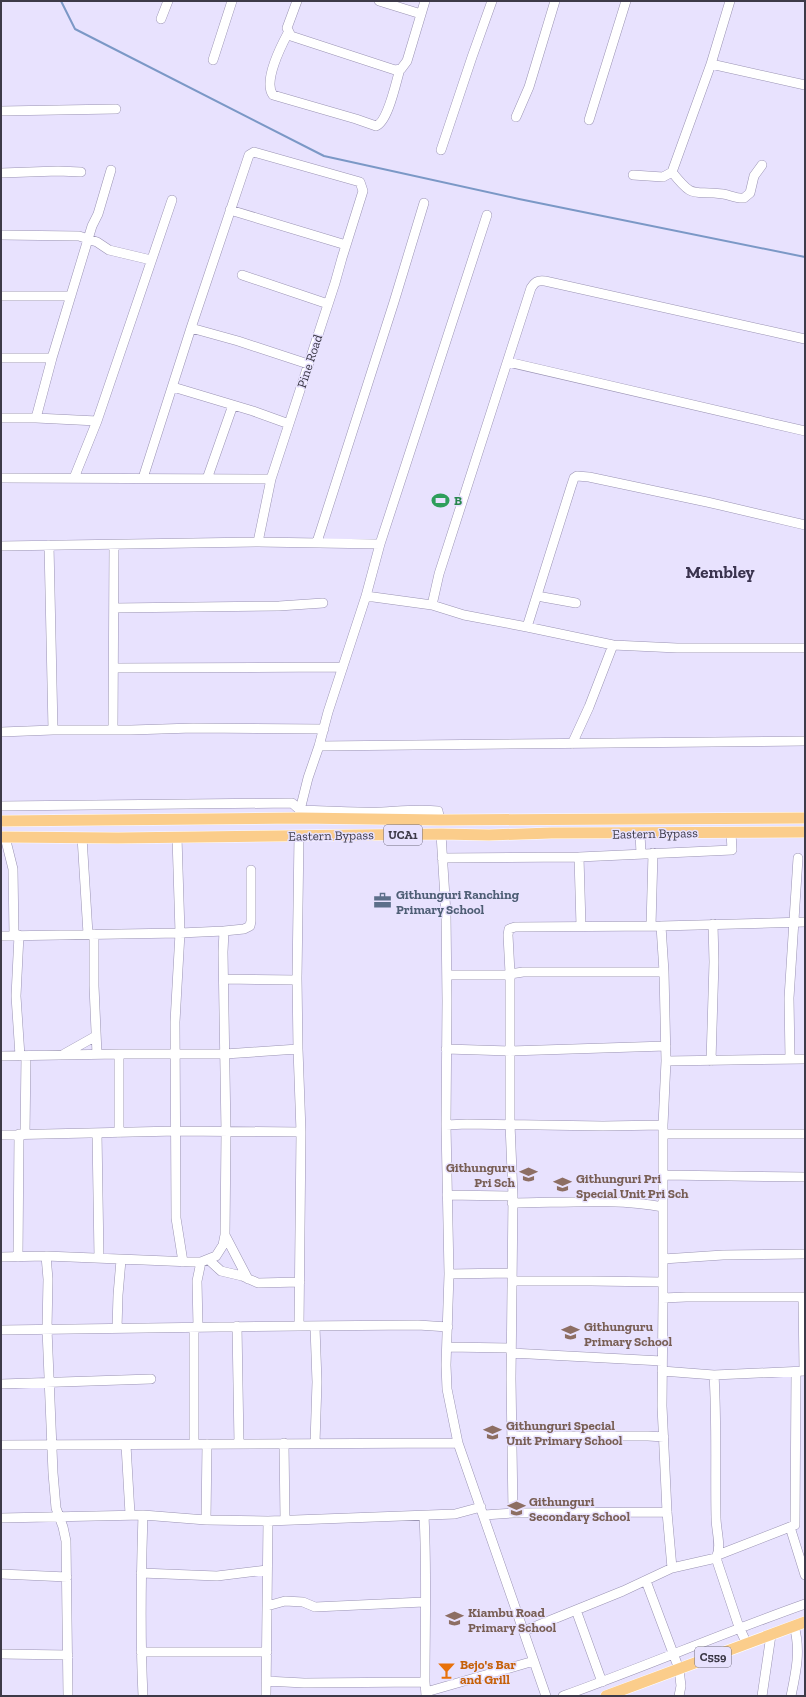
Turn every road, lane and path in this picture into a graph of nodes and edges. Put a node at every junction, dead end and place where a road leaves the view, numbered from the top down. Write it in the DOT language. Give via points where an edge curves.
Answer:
graph roads {
  1 [pos="168,1"];
  2 [pos="232,1"];
  3 [pos="297,1"];
  4 [pos="379,1"];
  5 [pos="425,1"];
  6 [pos="492,1"];
  7 [pos="555,1"];
  8 [pos="626,1"];
  9 [pos="730,1"];
  10 [pos="421,14"];
  11 [pos="162,19"];
  12 [pos="288,33"];
  13 [pos="213,60"];
  14 [pos="711,64"];
  15 [pos="400,69"];
  16 [pos="805,85"];
  17 [pos="116,109"];
  18 [pos="1,111"];
  19 [pos="516,117"];
  20 [pos="589,120"];
  21 [pos="441,150"];
  22 [pos="762,165"];
  23 [pos="111,170"];
  24 [pos="81,172"];
  25 [pos="672,172"];
  26 [pos="1,173"];
  27 [pos="633,176"];
  28 [pos="172,200"];
  29 [pos="424,203"];
  30 [pos="230,210"];
  31 [pos="487,215"];
  32 [pos="1,235"];
  33 [pos="89,238"];
  34 [pos="346,245"];
  35 [pos="151,260"];
  36 [pos="242,275"];
  37 [pos="1,296"];
  38 [pos="71,296"];
  39 [pos="328,304"];
  40 [pos="191,328"];
  41 [pos="805,339"];
  42 [pos="1,358"];
  43 [pos="52,358"];
  44 [pos="508,362"];
  45 [pos="308,364"];
  46 [pos="173,388"];
  47 [pos="233,405"];
  48 [pos="1,418"];
  49 [pos="36,418"];
  50 [pos="97,421"];
  51 [pos="289,424"];
  52 [pos="805,431"];
  53 [pos="1,478"];
  54 [pos="74,478"];
  55 [pos="143,478"];
  56 [pos="207,479"];
  57 [pos="270,479"];
  58 [pos="805,525"];
  59 [pos="258,542"];
  60 [pos="317,542"];
  61 [pos="380,544"];
  62 [pos="49,545"];
  63 [pos="114,545"];
  64 [pos="1,546"];
  65 [pos="366,596"];
  66 [pos="537,596"];
  67 [pos="323,603"];
  68 [pos="576,603"];
  69 [pos="432,605"];
  70 [pos="114,608"];
  71 [pos="528,627"];
  72 [pos="613,645"];
  73 [pos="805,648"];
  74 [pos="343,667"];
  75 [pos="114,668"];
  76 [pos="324,729"];
  77 [pos="54,730"];
  78 [pos="113,730"];
  79 [pos="1,732"];
  80 [pos="805,741"];
  81 [pos="572,744"];
  82 [pos="319,746"];
  83 [pos="195,804"];
  84 [pos="1,806"];
  85 [pos="300,814"];
  86 [pos="805,818"];
  87 [pos="348,819"];
  88 [pos="194,820"];
  89 [pos="440,820"];
  90 [pos="1,821"];
  91 [pos="731,832"];
  92 [pos="805,832"];
  93 [pos="640,833"];
  94 [pos="441,834"];
  95 [pos="299,835"];
  96 [pos="347,835"];
  97 [pos="3,837"];
  98 [pos="82,837"];
  99 [pos="177,837"];
  100 [pos="653,853"];
  101 [pos="641,854"];
  102 [pos="579,857"];
  103 [pos="442,858"];
  104 [pos="798,858"];
  105 [pos="251,870"];
  106 [pos="795,922"];
  107 [pos="805,922"];
  108 [pos="713,924"];
  109 [pos="581,926"];
  110 [pos="656,926"];
  111 [pos="224,931"];
  112 [pos="180,933"];
  113 [pos="91,934"];
  114 [pos="17,935"];
  115 [pos="1,936"];
  116 [pos="664,972"];
  117 [pos="510,973"];
  118 [pos="447,975"];
  119 [pos="224,980"];
  120 [pos="297,980"];
  121 [pos="96,1036"];
  122 [pos="666,1046"];
  123 [pos="298,1049"];
  124 [pos="446,1049"];
  125 [pos="510,1050"];
  126 [pos="175,1053"];
  127 [pos="97,1054"];
  128 [pos="119,1054"];
  129 [pos="225,1054"];
  130 [pos="62,1055"];
  131 [pos="1,1056"];
  132 [pos="23,1056"];
  133 [pos="790,1059"];
  134 [pos="805,1059"];
  135 [pos="711,1061"];
  136 [pos="666,1062"];
  137 [pos="510,1124"];
  138 [pos="446,1125"];
  139 [pos="663,1129"];
  140 [pos="177,1132"];
  141 [pos="226,1132"];
  142 [pos="301,1132"];
  143 [pos="97,1133"];
  144 [pos="118,1133"];
  145 [pos="22,1134"];
  146 [pos="805,1134"];
  147 [pos="1,1135"];
  148 [pos="664,1175"];
  149 [pos="805,1177"];
  150 [pos="447,1195"];
  151 [pos="513,1200"];
  152 [pos="663,1207"];
  153 [pos="225,1235"];
  154 [pos="805,1254"];
  155 [pos="46,1256"];
  156 [pos="1,1257"];
  157 [pos="18,1257"];
  158 [pos="99,1258"];
  159 [pos="663,1259"];
  160 [pos="121,1260"];
  161 [pos="205,1261"];
  162 [pos="183,1262"];
  163 [pos="449,1274"];
  164 [pos="512,1277"];
  165 [pos="248,1279"];
  166 [pos="300,1282"];
  167 [pos="663,1282"];
  168 [pos="804,1297"];
  169 [pos="663,1298"];
  170 [pos="237,1326"];
  171 [pos="299,1326"];
  172 [pos="196,1327"];
  173 [pos="315,1327"];
  174 [pos="448,1327"];
  175 [pos="117,1328"];
  176 [pos="47,1329"];
  177 [pos="1,1330"];
  178 [pos="447,1347"];
  179 [pos="511,1351"];
  180 [pos="662,1361"];
  181 [pos="662,1370"];
  182 [pos="802,1371"];
  183 [pos="714,1375"];
  184 [pos="151,1379"];
  185 [pos="49,1383"];
  186 [pos="1,1384"];
  187 [pos="512,1436"];
  188 [pos="664,1437"];
  189 [pos="284,1443"];
  190 [pos="315,1443"];
  191 [pos="458,1443"];
  192 [pos="194,1444"];
  193 [pos="207,1444"];
  194 [pos="239,1444"];
  195 [pos="1,1445"];
  196 [pos="52,1445"];
  197 [pos="126,1445"];
  198 [pos="482,1511"];
  199 [pos="667,1512"];
  200 [pos="513,1513"];
  201 [pos="130,1514"];
  202 [pos="144,1515"];
  203 [pos="424,1516"];
  204 [pos="59,1517"];
  205 [pos="1,1518"];
  206 [pos="206,1520"];
  207 [pos="285,1520"];
  208 [pos="268,1521"];
  209 [pos="805,1521"];
  210 [pos="793,1526"];
  211 [pos="717,1556"];
  212 [pos="672,1568"];
  213 [pos="268,1570"];
  214 [pos="141,1572"];
  215 [pos="1,1574"];
  216 [pos="805,1575"];
  217 [pos="66,1577"];
  218 [pos="646,1581"];
  219 [pos="424,1602"];
  220 [pos="805,1604"];
  221 [pos="267,1606"];
  222 [pos="576,1610"];
  223 [pos="805,1622"];
  224 [pos="794,1626"];
  225 [pos="739,1627"];
  226 [pos="524,1632"];
  227 [pos="771,1635"];
  228 [pos="747,1644"];
  229 [pos="141,1652"];
  230 [pos="267,1652"];
  231 [pos="1,1654"];
  232 [pos="673,1654"];
  233 [pos="68,1655"];
  234 [pos="534,1661"];
  235 [pos="679,1669"];
  236 [pos="266,1681"];
  237 [pos="425,1682"];
  238 [pos="602,1682"];
  239 [pos="426,1694"];
  240 [pos="68,1696"];
  241 [pos="143,1696"];
  242 [pos="266,1696"];
  243 [pos="546,1696"];
  244 [pos="563,1696"];
  245 [pos="606,1696"];
  246 [pos="679,1696"];
  247 [pos="762,1696"];
  248 [pos="791,1696"];
  1 -- 11 [label="street"];
  2 -- 13 [label="street"];
  3 -- 12 [label="street" via="288,25"];
  4 -- 10 [label="street"];
  5 -- 10 [label="street"];
  6 -- 21 [label="street"];
  7 -- 19 [label="street" via="529,87"];
  8 -- 20 [label="street"];
  9 -- 14 [label="street"];
  10 -- 15 [label="street" via="407,61"];
  12 -- 15 [label="street" via="293,37 391,69"];
  12 -- 15 [label="street" via="274,66 270,89 273,95 376,126 382,122"];
  14 -- 16 [label="street"];
  14 -- 25 [label="street"];
  17 -- 18 [label="street"];
  22 -- 25 [label="street" via="754,176 750,193 744,198 690,191 680,184"];
  23 -- 33 [label="street"];
  24 -- 26 [label="street"];
  25 -- 27 [label="street" via="663,177"];
  28 -- 35 [label="street"];
  29 -- 60 [label="street"];
  30 -- 34 [label="street"];
  30 -- 34 [label="street, Pine Road" via="249,155 254,152 360,182 363,191"];
  30 -- 40 [label="street"];
  31 -- 61 [label="street"];
  32 -- 33 [label="street" via="58,234"];
  33 -- 35 [label="street" via="109,250"];
  33 -- 38 [label="street"];
  34 -- 39 [label="street, Pine Road"];
  35 -- 50 [label="street"];
  36 -- 39 [label="street"];
  37 -- 38 [label="street"];
  38 -- 43 [label="street"];
  39 -- 45 [label="street, Pine Road"];
  40 -- 45 [label="street"];
  40 -- 46 [label="street"];
  41 -- 44 [label="street" via="538,280 531,288"];
  42 -- 43 [label="street"];
  43 -- 49 [label="street"];
  44 -- 52 [label="street"];
  44 -- 69 [label="street" via="439,574"];
  45 -- 51 [label="street, Pine Road"];
  46 -- 47 [label="street"];
  46 -- 55 [label="street"];
  47 -- 51 [label="street"];
  47 -- 56 [label="street"];
  48 -- 49 [label="street"];
  49 -- 50 [label="street"];
  50 -- 54 [label="street"];
  51 -- 57 [label="street, Pine Road"];
  53 -- 54 [label="street"];
  54 -- 55 [label="street"];
  55 -- 56 [label="street"];
  56 -- 57 [label="street"];
  57 -- 59 [label="street, Pine Road"];
  58 -- 66 [label="street" via="700,500 577,476 574,478"];
  59 -- 60 [label="street"];
  59 -- 63 [label="street"];
  60 -- 61 [label="street"];
  61 -- 65 [label="street"];
  62 -- 63 [label="street"];
  62 -- 64 [label="street"];
  62 -- 77 [label="street"];
  63 -- 70 [label="street"];
  65 -- 69 [label="street"];
  65 -- 74 [label="street"];
  66 -- 68 [label="street"];
  66 -- 71 [label="street"];
  67 -- 70 [label="street" via="284,606"];
  69 -- 71 [label="street" via="464,615"];
  70 -- 75 [label="street"];
  71 -- 72 [label="street"];
  72 -- 73 [label="street"];
  72 -- 81 [label="street"];
  74 -- 75 [label="street"];
  74 -- 76 [label="street"];
  75 -- 78 [label="street"];
  76 -- 78 [label="street"];
  76 -- 82 [label="street"];
  77 -- 78 [label="street"];
  77 -- 79 [label="street"];
  80 -- 81 [label="street"];
  81 -- 82 [label="street"];
  82 -- 85 [label="street"];
  83 -- 84 [label="street"];
  83 -- 85 [label="street" via="292,803"];
  83 -- 88 [label="street"];
  85 -- 87 [label="main road, Eastern Bypass"];
  85 -- 88 [label="main road, Eastern Bypass"];
  85 -- 89 [label="street" via="410,809 438,811"];
  86 -- 89 [label="main road, Eastern Bypass"];
  87 -- 89 [label="main road, Eastern Bypass"];
  87 -- 96 [label="main road"];
  88 -- 90 [label="main road, Eastern Bypass"];
  91 -- 92 [label="main road, Eastern Bypass / UCA1"];
  91 -- 93 [label="main road, Eastern Bypass / UCA1"];
  91 -- 100 [label="street" via="732,850"];
  93 -- 94 [label="main road, Eastern Bypass / UCA1"];
  93 -- 101 [label="street"];
  94 -- 96 [label="main road, Eastern Bypass / UCA1"];
  94 -- 103 [label="street"];
  95 -- 96 [label="main road, Eastern Bypass / UCA1"];
  95 -- 99 [label="main road, Eastern Bypass / UCA1"];
  95 -- 120 [label="street"];
  97 -- 98 [label="main road, Eastern Bypass / UCA1"];
  97 -- 114 [label="street" via="13,870"];
  98 -- 99 [label="main road, Eastern Bypass / UCA1"];
  98 -- 113 [label="street"];
  99 -- 112 [label="street"];
  100 -- 101 [label="street"];
  100 -- 110 [label="street"];
  101 -- 102 [label="street"];
  102 -- 103 [label="street"];
  102 -- 109 [label="street"];
  103 -- 118 [label="street"];
  104 -- 106 [label="street"];
  105 -- 111 [label="street" via="250,926"];
  106 -- 107 [label="street"];
  106 -- 108 [label="street"];
  106 -- 133 [label="street" via="789,998"];
  108 -- 110 [label="street"];
  108 -- 135 [label="street"];
  109 -- 110 [label="street"];
  109 -- 117 [label="street" via="509,929"];
  110 -- 116 [label="street"];
  111 -- 112 [label="street"];
  111 -- 119 [label="street"];
  112 -- 113 [label="street"];
  112 -- 126 [label="street"];
  113 -- 114 [label="street"];
  113 -- 121 [label="street"];
  114 -- 115 [label="street"];
  114 -- 132 [label="street" via="16,996"];
  116 -- 117 [label="street"];
  116 -- 122 [label="street"];
  117 -- 118 [label="street"];
  117 -- 125 [label="street"];
  118 -- 124 [label="street"];
  119 -- 120 [label="street"];
  119 -- 129 [label="street"];
  120 -- 123 [label="street"];
  121 -- 127 [label="street"];
  121 -- 130 [label="street"];
  122 -- 125 [label="street"];
  122 -- 136 [label="street"];
  123 -- 129 [label="street"];
  123 -- 142 [label="street"];
  124 -- 125 [label="street"];
  124 -- 138 [label="street"];
  125 -- 137 [label="street"];
  126 -- 128 [label="street"];
  126 -- 129 [label="street"];
  126 -- 140 [label="street"];
  127 -- 128 [label="street"];
  127 -- 130 [label="street"];
  128 -- 144 [label="street"];
  129 -- 141 [label="street"];
  130 -- 132 [label="street"];
  131 -- 132 [label="street"];
  132 -- 145 [label="street"];
  133 -- 134 [label="street"];
  133 -- 135 [label="street"];
  135 -- 136 [label="street"];
  136 -- 139 [label="street"];
  137 -- 138 [label="street"];
  137 -- 139 [label="street"];
  137 -- 151 [label="street"];
  138 -- 150 [label="street"];
  139 -- 146 [label="street"];
  139 -- 148 [label="street"];
  140 -- 141 [label="street"];
  140 -- 144 [label="street"];
  140 -- 162 [label="street" via="176,1218"];
  141 -- 142 [label="street"];
  141 -- 153 [label="street"];
  142 -- 166 [label="street"];
  143 -- 144 [label="street"];
  143 -- 145 [label="street"];
  143 -- 158 [label="street"];
  145 -- 147 [label="street"];
  145 -- 157 [label="street"];
  148 -- 149 [label="street"];
  148 -- 152 [label="street"];
  150 -- 151 [label="street"];
  150 -- 163 [label="street"];
  151 -- 152 [label="street" via="648,1204"];
  151 -- 164 [label="street"];
  152 -- 159 [label="street"];
  153 -- 161 [label="street" via="223,1245 216,1256"];
  153 -- 165 [label="street"];
  154 -- 159 [label="street"];
  155 -- 157 [label="street"];
  155 -- 158 [label="street"];
  155 -- 176 [label="street"];
  156 -- 157 [label="street"];
  158 -- 160 [label="street"];
  159 -- 167 [label="street"];
  160 -- 162 [label="street"];
  160 -- 175 [label="street"];
  161 -- 162 [label="street"];
  161 -- 165 [label="street" via="221,1271"];
  161 -- 172 [label="street" via="197,1281"];
  163 -- 164 [label="street"];
  163 -- 174 [label="street"];
  164 -- 167 [label="street"];
  164 -- 179 [label="street"];
  165 -- 166 [label="street" via="267,1284"];
  166 -- 171 [label="street"];
  167 -- 169 [label="street"];
  168 -- 169 [label="street"];
  168 -- 182 [label="street"];
  169 -- 180 [label="street"];
  170 -- 171 [label="street"];
  170 -- 172 [label="street"];
  170 -- 194 [label="street"];
  171 -- 173 [label="street"];
  172 -- 175 [label="street"];
  172 -- 192 [label="street"];
  173 -- 174 [label="street"];
  173 -- 190 [label="street"];
  174 -- 178 [label="street"];
  175 -- 176 [label="street"];
  176 -- 177 [label="street"];
  176 -- 185 [label="street"];
  178 -- 179 [label="street"];
  178 -- 191 [label="street" via="447,1389"];
  179 -- 180 [label="street"];
  179 -- 187 [label="street"];
  180 -- 181 [label="street"];
  181 -- 183 [label="street"];
  181 -- 188 [label="street"];
  182 -- 183 [label="street"];
  182 -- 210 [label="street"];
  183 -- 211 [label="street"];
  184 -- 185 [label="street"];
  185 -- 186 [label="street"];
  185 -- 196 [label="street"];
  187 -- 188 [label="street"];
  187 -- 200 [label="street"];
  188 -- 199 [label="street"];
  189 -- 190 [label="street"];
  189 -- 194 [label="street"];
  189 -- 207 [label="street"];
  190 -- 191 [label="street"];
  191 -- 198 [label="street"];
  192 -- 193 [label="street"];
  192 -- 197 [label="street"];
  193 -- 194 [label="street"];
  193 -- 206 [label="street"];
  195 -- 196 [label="street"];
  196 -- 197 [label="street"];
  196 -- 204 [label="street" via="56,1508"];
  197 -- 201 [label="street"];
  198 -- 200 [label="street"];
  198 -- 203 [label="street"];
  198 -- 226 [label="street"];
  199 -- 200 [label="street"];
  199 -- 212 [label="street"];
  201 -- 202 [label="street"];
  201 -- 204 [label="street"];
  202 -- 206 [label="street"];
  202 -- 214 [label="street"];
  203 -- 207 [label="street"];
  203 -- 219 [label="street"];
  204 -- 205 [label="street"];
  204 -- 217 [label="street" via="66,1537"];
  206 -- 208 [label="street"];
  207 -- 208 [label="street"];
  208 -- 213 [label="street"];
  209 -- 210 [label="street"];
  210 -- 211 [label="street"];
  210 -- 216 [label="street"];
  211 -- 212 [label="street"];
  211 -- 225 [label="street"];
  212 -- 218 [label="street"];
  213 -- 214 [label="street" via="217,1576"];
  213 -- 221 [label="street"];
  214 -- 229 [label="street"];
  215 -- 217 [label="street"];
  217 -- 233 [label="street"];
  218 -- 222 [label="street"];
  218 -- 232 [label="street"];
  219 -- 221 [label="street" via="316,1607 303,1602 285,1601"];
  219 -- 237 [label="street"];
  220 -- 225 [label="street"];
  221 -- 230 [label="street"];
  222 -- 226 [label="street"];
  222 -- 238 [label="street"];
  223 -- 224 [label="main road, C559"];
  224 -- 227 [label="main road, C559"];
  224 -- 248 [label="street" via="798,1656"];
  225 -- 228 [label="street"];
  225 -- 232 [label="street"];
  226 -- 234 [label="street"];
  227 -- 228 [label="main road, C559"];
  227 -- 247 [label="street"];
  228 -- 235 [label="main road, C559"];
  229 -- 230 [label="street"];
  229 -- 241 [label="street"];
  230 -- 236 [label="street"];
  231 -- 233 [label="street"];
  232 -- 235 [label="street"];
  232 -- 238 [label="street"];
  233 -- 240 [label="street"];
  234 -- 239 [label="street"];
  234 -- 243 [label="street"];
  235 -- 245 [label="main road, C559"];
  235 -- 246 [label="street"];
  236 -- 237 [label="street"];
  236 -- 242 [label="street"];
  237 -- 239 [label="street"];
  238 -- 244 [label="street"];
}
